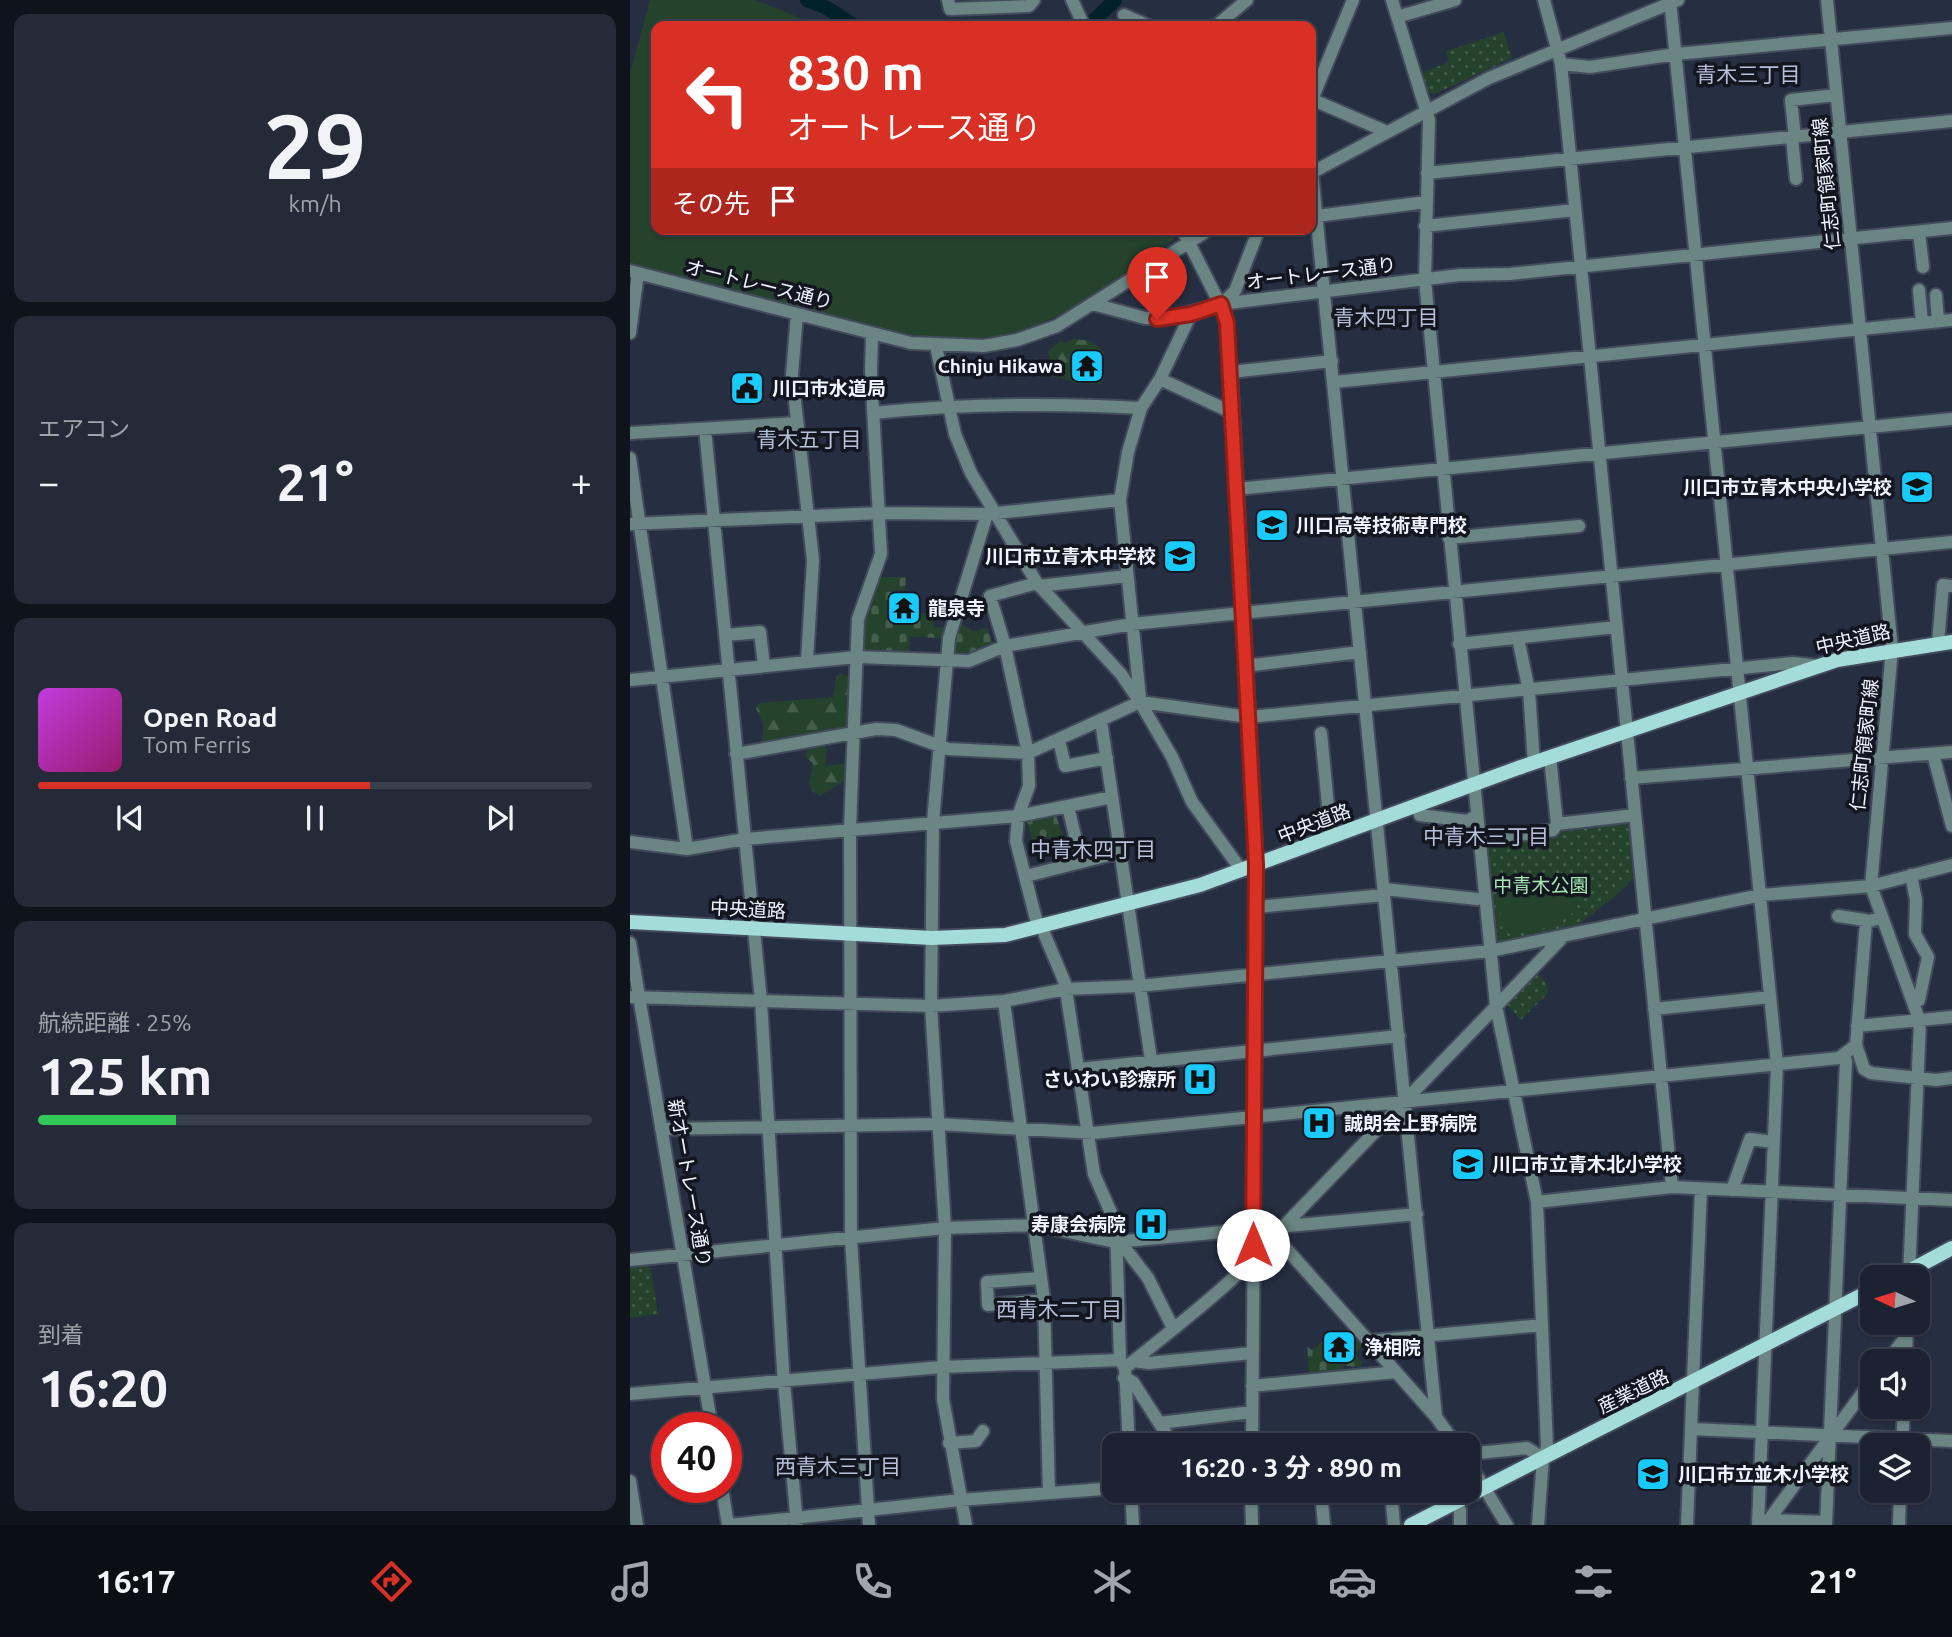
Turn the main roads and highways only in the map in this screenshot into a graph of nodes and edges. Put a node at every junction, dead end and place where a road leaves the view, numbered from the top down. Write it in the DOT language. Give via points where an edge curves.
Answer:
graph roads {
  1 [pos="1945,642"];
  2 [pos="630,922"];
  3 [pos="1952,1248"];
  4 [pos="1922,1265"];
  5 [pos="1860,1296"];
  6 [pos="1411,1525"];
  1 -- 2 [label="main road, 中央道路" via="1819,666 1534,762 1241,871 1040,927 986,937 932,938"];
  3 -- 4 [label="main road"];
  5 -- 6 [label="main road, 産業道路"];
}
